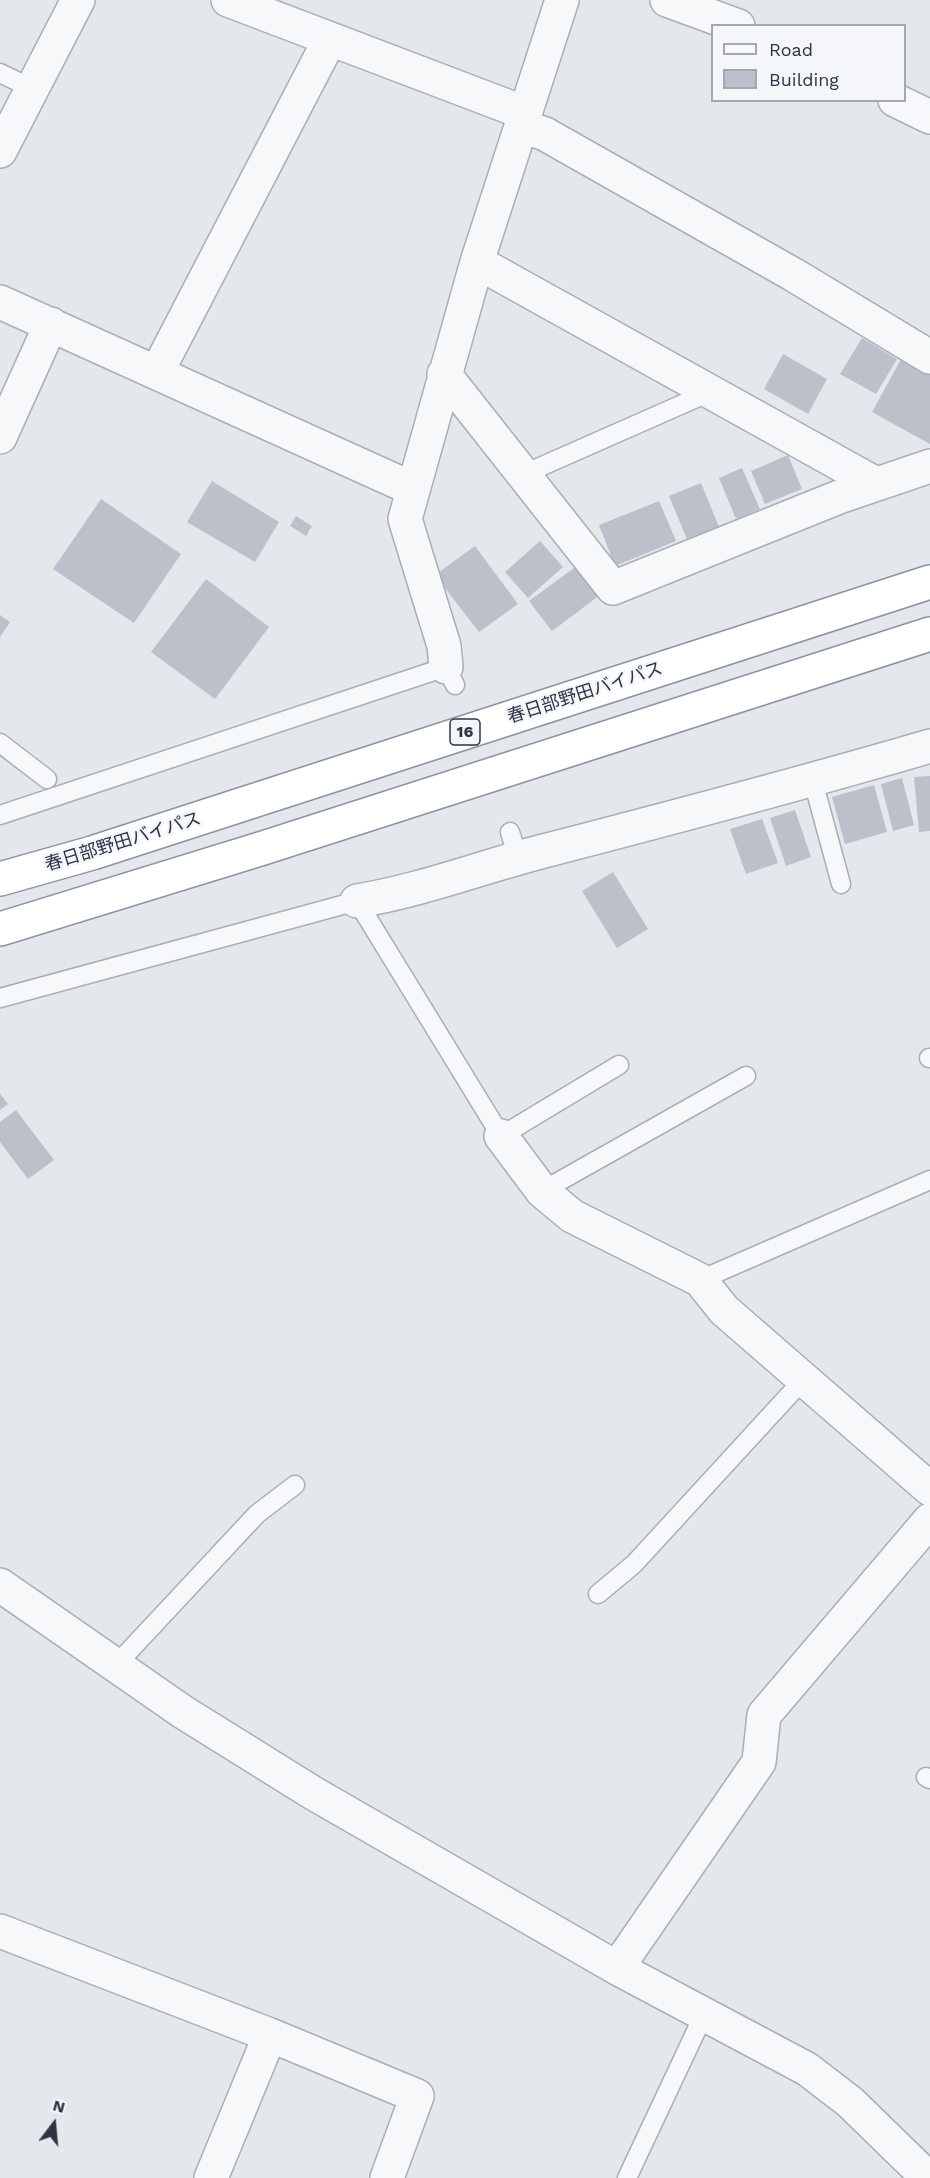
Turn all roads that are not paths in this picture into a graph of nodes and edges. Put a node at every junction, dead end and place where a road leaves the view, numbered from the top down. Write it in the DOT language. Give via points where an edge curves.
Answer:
graph roads {
  1 [pos="78,0"];
  2 [pos="562,0"];
  3 [pos="667,0"];
  4 [pos="231,1"];
  5 [pos="733,24"];
  6 [pos="330,39"];
  7 [pos="0,73"];
  8 [pos="31,88"];
  9 [pos="899,102"];
  10 [pos="930,117"];
  11 [pos="523,120"];
  12 [pos="0,151"];
  13 [pos="477,262"];
  14 [pos="0,302"];
  15 [pos="51,324"];
  16 [pos="930,357"];
  17 [pos="157,372"];
  18 [pos="444,374"];
  19 [pos="710,392"];
  20 [pos="0,436"];
  21 [pos="930,466"];
  22 [pos="524,474"];
  23 [pos="876,484"];
  24 [pos="413,489"];
  25 [pos="930,582"];
  26 [pos="930,634"];
  27 [pos="451,676"];
  28 [pos="0,743"];
  29 [pos="930,746"];
  30 [pos="47,779"];
  31 [pos="813,781"];
  32 [pos="0,815"];
  33 [pos="0,879"];
  34 [pos="841,884"];
  35 [pos="357,901"];
  36 [pos="0,929"];
  37 [pos="0,998"];
  38 [pos="619,1065"];
  39 [pos="746,1076"];
  40 [pos="501,1136"];
  41 [pos="930,1180"];
  42 [pos="543,1191"];
  43 [pos="700,1280"];
  44 [pos="802,1380"];
  45 [pos="295,1485"];
  46 [pos="930,1489"];
  47 [pos="930,1520"];
  48 [pos="0,1585"];
  49 [pos="598,1594"];
  50 [pos="116,1665"];
  51 [pos="0,1931"];
  52 [pos="617,1968"];
  53 [pos="705,2012"];
  54 [pos="270,2035"];
  55 [pos="211,2178"];
  56 [pos="387,2178"];
  57 [pos="627,2178"];
  58 [pos="928,2178"];
  1 -- 8 [label="street"];
  2 -- 11 [label="street"];
  3 -- 5 [label="street"];
  4 -- 6 [label="street"];
  6 -- 11 [label="street"];
  6 -- 17 [label="street"];
  7 -- 8 [label="lane"];
  8 -- 12 [label="street"];
  9 -- 10 [label="street"];
  11 -- 13 [label="street"];
  11 -- 16 [label="street"];
  13 -- 18 [label="street"];
  13 -- 19 [label="street"];
  14 -- 15 [label="street"];
  15 -- 17 [label="street"];
  15 -- 20 [label="street"];
  17 -- 24 [label="street"];
  18 -- 22 [label="street"];
  18 -- 24 [label="street"];
  19 -- 22 [label="lane"];
  19 -- 23 [label="street"];
  21 -- 23 [label="street"];
  22 -- 23 [label="street" via="613,588"];
  24 -- 27 [label="street" via="405,519"];
  25 -- 33 [label="highway, 春日部野田バイパス / 16"];
  26 -- 36 [label="highway"];
  27 -- 32 [label="lane"];
  28 -- 30 [label="lane"];
  29 -- 31 [label="street"];
  31 -- 34 [label="lane"];
  31 -- 35 [label="street" via="514,845 391,896"];
  35 -- 37 [label="lane"];
  35 -- 40 [label="lane"];
  38 -- 40 [label="lane"];
  39 -- 42 [label="lane"];
  40 -- 42 [label="street"];
  41 -- 43 [label="lane"];
  42 -- 43 [label="street" via="572,1216"];
  43 -- 44 [label="street" via="724,1310"];
  44 -- 46 [label="street"];
  44 -- 49 [label="lane" via="634,1564"];
  45 -- 50 [label="lane" via="257,1514"];
  47 -- 52 [label="street" via="764,1715 759,1762"];
  48 -- 50 [label="street"];
  50 -- 52 [label="street" via="183,1712 322,1798"];
  51 -- 54 [label="street"];
  52 -- 53 [label="street"];
  53 -- 57 [label="lane"];
  53 -- 58 [label="street" via="807,2069 850,2102"];
  54 -- 55 [label="street"];
  54 -- 56 [label="street" via="417,2096"];
}
